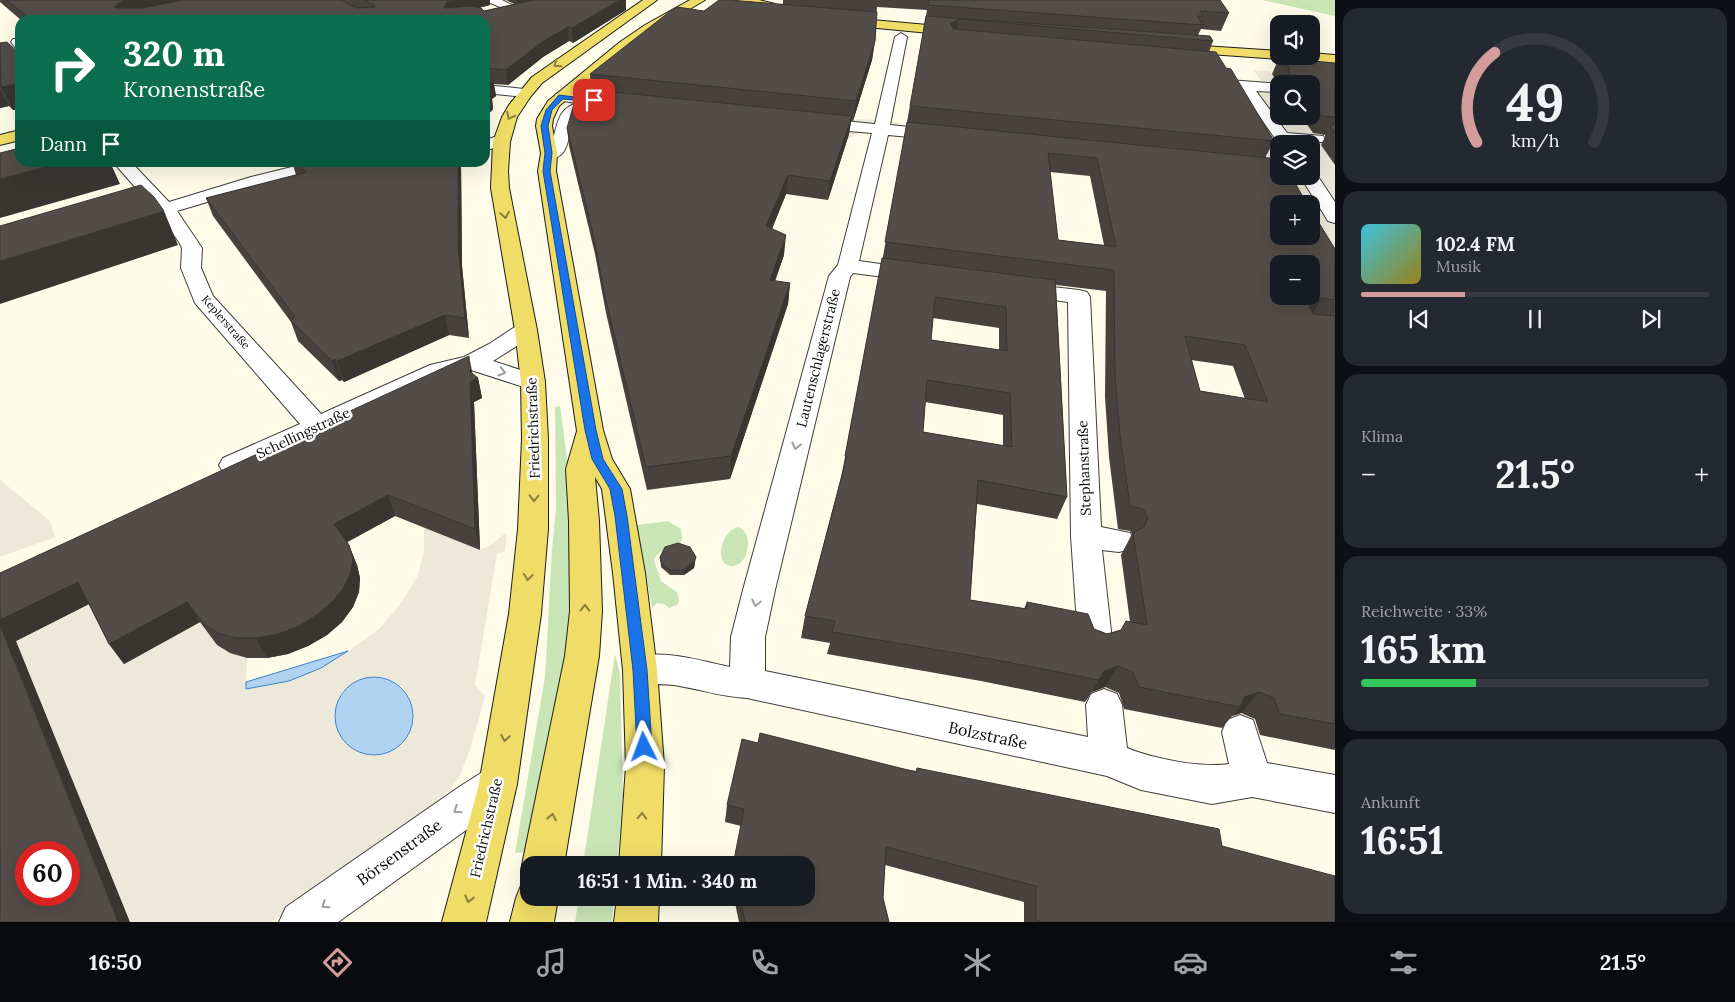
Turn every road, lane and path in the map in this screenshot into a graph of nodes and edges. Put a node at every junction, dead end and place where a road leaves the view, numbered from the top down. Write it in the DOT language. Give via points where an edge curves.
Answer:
graph roads {
  1 [pos="624,2"];
  2 [pos="737,2"];
  3 [pos="681,4"];
  4 [pos="517,7"];
  5 [pos="786,7"];
  6 [pos="495,9"];
  7 [pos="666,18"];
  8 [pos="866,24"];
  9 [pos="932,29"];
  10 [pos="901,37"];
  11 [pos="1270,48"];
  12 [pos="1320,49"];
  13 [pos="1335,50"];
  14 [pos="1270,54"];
  15 [pos="1320,58"];
  16 [pos="1335,59"];
  17 [pos="1207,65"];
  18 [pos="537,80"];
  19 [pos="1260,84"];
  20 [pos="490,90"];
  21 [pos="524,93"];
  22 [pos="561,97"];
  23 [pos="607,102"];
  24 [pos="628,104"];
  25 [pos="1270,106"];
  26 [pos="796,121"];
  27 [pos="15,125"];
  28 [pos="0,128"];
  29 [pos="881,129"];
  30 [pos="15,136"];
  31 [pos="962,138"];
  32 [pos="0,140"];
  33 [pos="493,143"];
  34 [pos="536,144"];
  35 [pos="492,163"];
  36 [pos="125,167"];
  37 [pos="319,167"];
  38 [pos="1315,185"];
  39 [pos="165,209"];
  40 [pos="1335,217"];
  41 [pos="848,266"];
  42 [pos="934,277"];
  43 [pos="1002,286"];
  44 [pos="526,330"];
  45 [pos="472,362"];
  46 [pos="533,382"];
  47 [pos="317,426"];
  48 [pos="590,430"];
  49 [pos="207,478"];
  50 [pos="1086,536"];
  51 [pos="1119,541"];
  52 [pos="1095,640"];
  53 [pos="640,670"];
  54 [pos="747,683"];
  55 [pos="1104,705"];
  56 [pos="1240,732"];
  57 [pos="1109,759"];
  58 [pos="1252,779"];
  59 [pos="498,784"];
  60 [pos="1335,794"];
  61 [pos="545,856"];
  62 [pos="640,856"];
  63 [pos="535,906"];
  64 [pos="637,906"];
  65 [pos="301,922"];
  66 [pos="464,922"];
  67 [pos="532,922"];
  68 [pos="636,922"];
  1 -- 3 [label="main road"];
  2 -- 5 [label="main road" via="761,11"];
  3 -- 7 [label="main road"];
  3 -- 7 [label="main road"];
  3 -- 18 [label="main road, Friedrichstraße, one-way"];
  4 -- 6 [label="main road"];
  7 -- 22 [label="main road" via="625,45"];
  8 -- 9 [label="main road"];
  8 -- 9 [label="main road" via="830,16 976,30"];
  8 -- 10 [label="street"];
  9 -- 10 [label="street"];
  10 -- 29 [label="street, Lautenschlagerstraße"];
  11 -- 14 [label="main road" via="1160,44"];
  12 -- 13 [label="main road"];
  15 -- 16 [label="main road"];
  17 -- 19 [label="street" via="1224,84"];
  18 -- 21 [label="main road, Friedrichstraße"];
  18 -- 22 [label="main road"];
  19 -- 25 [label="street"];
  20 -- 21 [label="street"];
  21 -- 33 [label="main road, Friedrichstraße, one-way"];
  22 -- 23 [label="street"];
  22 -- 34 [label="main road" via="545,118"];
  23 -- 24 [label="street"];
  23 -- 34 [label="street" via="571,110 559,146"];
  26 -- 29 [label="street"];
  27 -- 28 [label="main road"];
  29 -- 31 [label="street"];
  29 -- 41 [label="street, Lautenschlagerstraße"];
  30 -- 32 [label="main road"];
  33 -- 34 [label="main road"];
  33 -- 35 [label="main road, Friedrichstraße"];
  34 -- 48 [label="main road" via="547,171"];
  35 -- 44 [label="main road, Friedrichstraße, one-way" via="500,188"];
  36 -- 39 [label="street, Keplerstraße"];
  37 -- 39 [label="street"];
  38 -- 40 [label="street"];
  39 -- 47 [label="street, Keplerstraße" via="192,248 191,268 203,298"];
  41 -- 42 [label="street"];
  41 -- 54 [label="street, Lautenschlagerstraße, one-way" via="840,276 759,590 748,637"];
  43 -- 50 [label="street, Stephanstraße" via="1079,297"];
  44 -- 45 [label="street, Schellingstraße"];
  44 -- 46 [label="main road, Friedrichstraße"];
  45 -- 46 [label="street, one-way"];
  45 -- 47 [label="street, Schellingstraße" via="439,370"];
  46 -- 59 [label="main road, Friedrichstraße, one-way" via="533,529 525,614"];
  47 -- 49 [label="street, Schellingstraße"];
  48 -- 53 [label="main road" via="598,459 616,489"];
  61 -- 48 [label="main road, one-way" via="582,656 586,611 580,469"];
  50 -- 51 [label="street"];
  50 -- 52 [label="street, Stephanstraße"];
  53 -- 54 [label="street, Bolzstraße" via="672,670"];
  62 -- 53 [label="main road, one-way" via="645,766"];
  54 -- 57 [label="street, Bolzstraße"];
  55 -- 57 [label="street"];
  56 -- 58 [label="street"];
  57 -- 58 [label="street, Bolzstraße" via="1141,772 1212,786"];
  58 -- 60 [label="street, Bolzstraße"];
  59 -- 65 [label="street, Börsenstraße, one-way"];
  59 -- 66 [label="main road, Friedrichstraße, one-way"];
  63 -- 67 [label="main road"];
  64 -- 68 [label="main road"];
}
